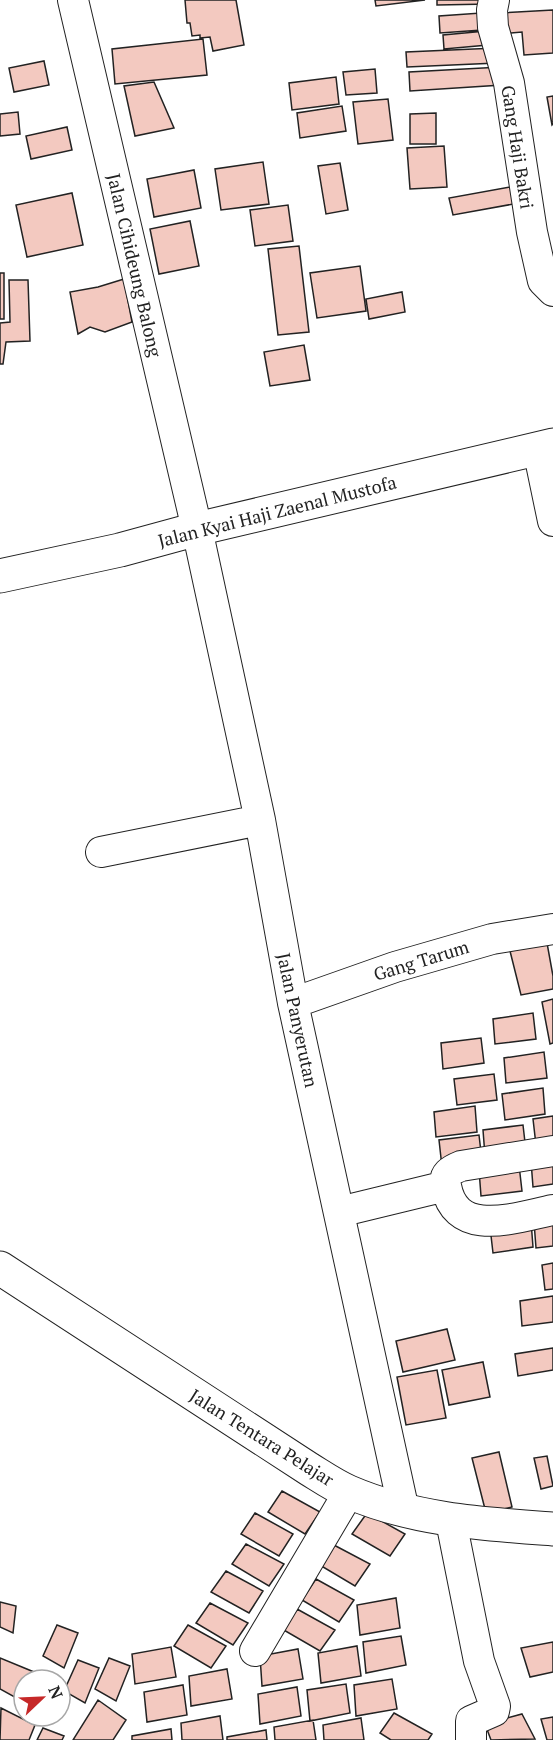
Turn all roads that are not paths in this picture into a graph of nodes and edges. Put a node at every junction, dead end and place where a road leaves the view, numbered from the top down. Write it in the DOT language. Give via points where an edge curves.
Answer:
graph roads {
  1 [pos="73,0"];
  2 [pos="494,0"];
  3 [pos="553,291"];
  4 [pos="545,447"];
  5 [pos="553,521"];
  6 [pos="197,529"];
  7 [pos="0,576"];
  8 [pos="260,820"];
  9 [pos="101,852"];
  10 [pos="553,929"];
  11 [pos="293,1003"];
  12 [pos="553,1151"];
  13 [pos="446,1186"];
  14 [pos="553,1210"];
  15 [pos="339,1212"];
  16 [pos="0,1268"];
  17 [pos="349,1492"];
  18 [pos="404,1511"];
  19 [pos="451,1521"];
  20 [pos="553,1529"];
  21 [pos="255,1651"];
  22 [pos="471,1740"];
  1 -- 6 [label="street, Jalan Cihideung Balong"];
  2 -- 3 [label="street, Gang Haji Bakri" via="493,27 509,83 532,232 543,280"];
  4 -- 5 [label="street"];
  4 -- 6 [label="main road, Jalan Kyai Haji Zaenal Mustofa"];
  6 -- 7 [label="main road, Jalan Kyai Haji Zaenal Mustofa"];
  6 -- 8 [label="street, Jalan Panyerutan"];
  8 -- 9 [label="street"];
  8 -- 11 [label="street, Jalan Panyerutan"];
  10 -- 11 [label="street, Gang Tarum" via="492,939"];
  11 -- 15 [label="street, Jalan Panyerutan"];
  12 -- 13 [label="street" via="461,1166 447,1174"];
  13 -- 14 [label="street" via="454,1205 474,1220 494,1221"];
  13 -- 15 [label="street"];
  15 -- 18 [label="street, Jalan Panyerutan"];
  16 -- 17 [label="main road, Jalan Tentara Pelajar"];
  17 -- 18 [label="main road, Jalan Tentara Pelajar"];
  17 -- 21 [label="street"];
  18 -- 19 [label="main road, Jalan Tentara Pelajar"];
  19 -- 20 [label="main road, Jalan Tentara Pelajar"];
  19 -- 22 [label="street" via="479,1661 495,1707 471,1721"];
}
